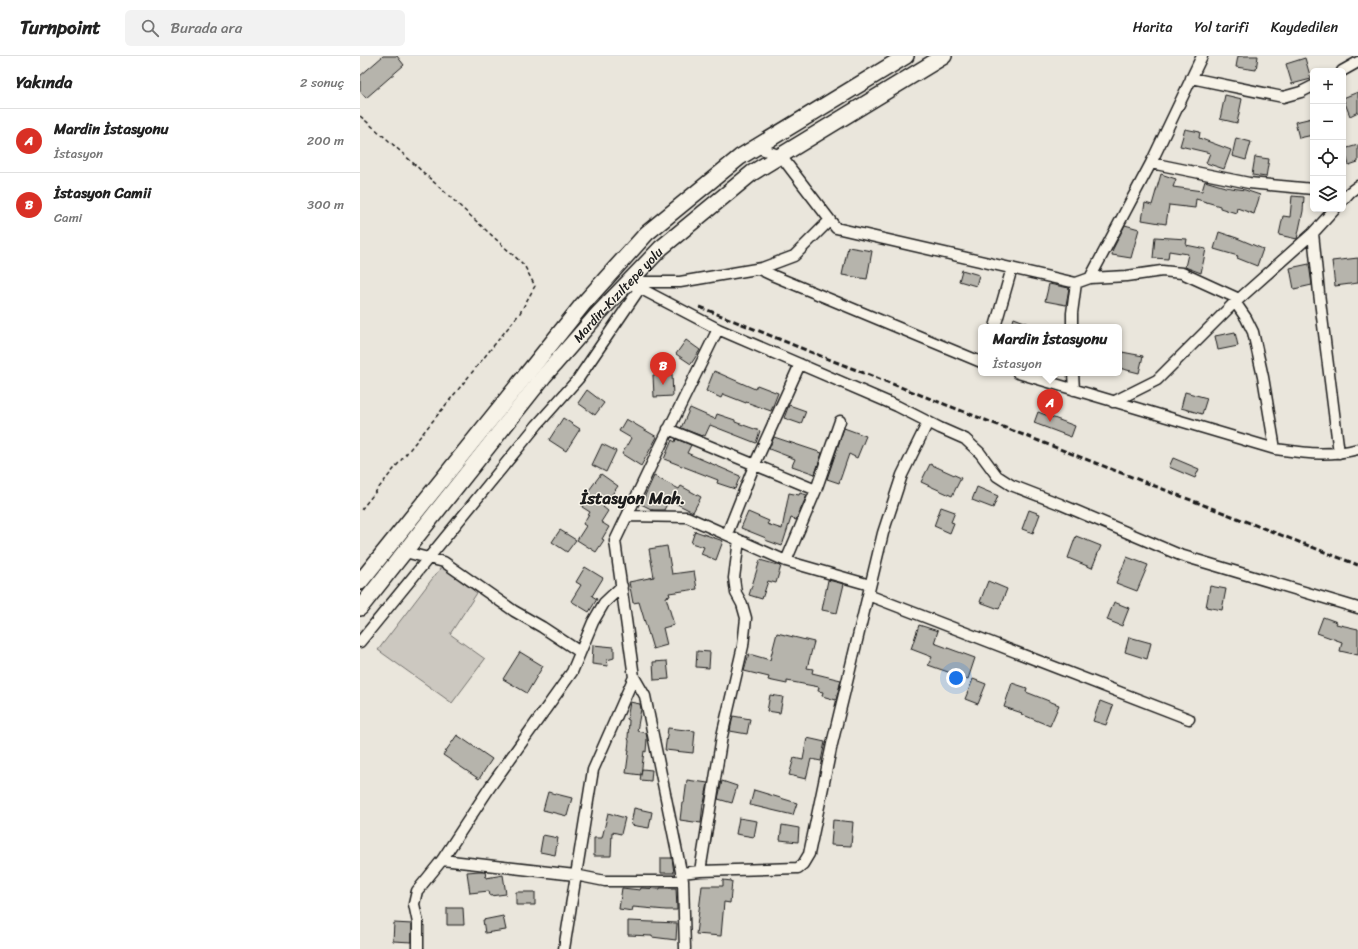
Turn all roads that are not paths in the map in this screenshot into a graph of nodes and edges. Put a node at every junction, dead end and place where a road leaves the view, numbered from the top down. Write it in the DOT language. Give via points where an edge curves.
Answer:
graph roads {
  1 [pos="906,56"];
  2 [pos="944,56"];
  3 [pos="1202,56"];
  4 [pos="1358,62"];
  5 [pos="1346,69"];
  6 [pos="1192,78"];
  7 [pos="1310,88"];
  8 [pos="756,147"];
  9 [pos="782,156"];
  10 [pos="1151,163"];
  11 [pos="1310,189"];
  12 [pos="1331,212"];
  13 [pos="830,220"];
  14 [pos="1313,233"];
  15 [pos="759,268"];
  16 [pos="1012,268"];
  17 [pos="1090,278"];
  18 [pos="1076,283"];
  19 [pos="634,285"];
  20 [pos="1237,301"];
  21 [pos="995,324"];
  22 [pos="1072,324"];
  23 [pos="718,329"];
  24 [pos="978,361"];
  25 [pos="800,364"];
  26 [pos="1028,376"];
  27 [pos="1073,376"];
  28 [pos="1074,390"];
  29 [pos="1113,402"];
  30 [pos="840,421"];
  31 [pos="928,422"];
  32 [pos="668,429"];
  33 [pos="1275,449"];
  34 [pos="1358,449"];
  35 [pos="1339,453"];
  36 [pos="754,466"];
  37 [pos="816,490"];
  38 [pos="627,516"];
  39 [pos="727,534"];
  40 [pos="739,540"];
  41 [pos="405,552"];
  42 [pos="429,558"];
  43 [pos="786,561"];
  44 [pos="360,582"];
  45 [pos="622,586"];
  46 [pos="869,590"];
  47 [pos="360,608"];
  48 [pos="1358,608"];
  49 [pos="360,642"];
  50 [pos="580,652"];
  51 [pos="634,678"];
  52 [pos="1189,719"];
  53 [pos="442,860"];
  54 [pos="700,871"];
  55 [pos="575,875"];
  56 [pos="682,877"];
  57 [pos="418,949"];
  58 [pos="564,949"];
  59 [pos="685,949"];
  1 -- 8 [label="highway, Mardin-Kızıltepe yolu"];
  2 -- 9 [label="highway, Mardin-Kızıltepe yolu"];
  3 -- 6 [label="street"];
  4 -- 5 [label="street"];
  6 -- 7 [label="street" via="1283,97"];
  6 -- 10 [label="street"];
  8 -- 9 [label="street"];
  8 -- 44 [label="highway, Mardin-Kızıltepe yolu" via="740,157 647,233 612,271"];
  9 -- 13 [label="street"];
  9 -- 19 [label="highway, Mardin-Kızıltepe yolu" via="752,173 661,248"];
  10 -- 11 [label="street" via="1249,182"];
  10 -- 17 [label="street"];
  12 -- 14 [label="street"];
  13 -- 15 [label="street" via="794,256"];
  13 -- 16 [label="street" via="836,228"];
  14 -- 20 [label="street"];
  14 -- 35 [label="street"];
  15 -- 19 [label="street" via="680,282"];
  15 -- 24 [label="street"];
  16 -- 18 [label="street"];
  16 -- 21 [label="street"];
  17 -- 18 [label="street"];
  17 -- 20 [label="street" via="1162,271 1182,273"];
  18 -- 22 [label="street"];
  19 -- 23 [label="street"];
  19 -- 41 [label="highway, Mardin-Kızıltepe yolu" via="598,314 544,376"];
  19 -- 42 [label="street" via="578,379 537,425"];
  20 -- 29 [label="street" via="1158,380"];
  20 -- 33 [label="street" via="1253,332"];
  23 -- 25 [label="street"];
  23 -- 32 [label="street"];
  25 -- 31 [label="street"];
  25 -- 36 [label="street"];
  26 -- 28 [label="street"];
  27 -- 28 [label="street"];
  28 -- 29 [label="street"];
  29 -- 33 [label="street"];
  30 -- 37 [label="street"];
  31 -- 46 [label="street" via="902,475"];
  31 -- 48 [label="street" via="965,439 980,453 997,476 1011,486 1180,555"];
  32 -- 36 [label="street"];
  32 -- 38 [label="street"];
  33 -- 35 [label="street" via="1316,454"];
  34 -- 35 [label="street"];
  36 -- 37 [label="street"];
  36 -- 39 [label="street"];
  37 -- 43 [label="street"];
  38 -- 39 [label="street" via="687,517"];
  38 -- 45 [label="street" via="615,540"];
  39 -- 40 [label="street"];
  40 -- 43 [label="street"];
  40 -- 54 [label="street" via="734,578 736,593 746,618 722,736"];
  41 -- 42 [label="street"];
  41 -- 47 [label="highway, Mardin-Kızıltepe yolu"];
  42 -- 49 [label="street"];
  42 -- 50 [label="street" via="444,562 514,611"];
  43 -- 46 [label="street"];
  45 -- 50 [label="street" via="604,603"];
  45 -- 51 [label="street"];
  46 -- 52 [label="street"];
  46 -- 54 [label="street" via="808,854 803,864 798,868"];
  50 -- 53 [label="street" via="572,672 490,787"];
  51 -- 55 [label="street" via="592,770"];
  51 -- 56 [label="street" via="645,696"];
  53 -- 55 [label="street"];
  53 -- 57 [label="street" via="417,891 414,904 418,923"];
  54 -- 56 [label="street"];
  55 -- 56 [label="street" via="605,881"];
  55 -- 58 [label="street"];
  56 -- 59 [label="street"];
}
